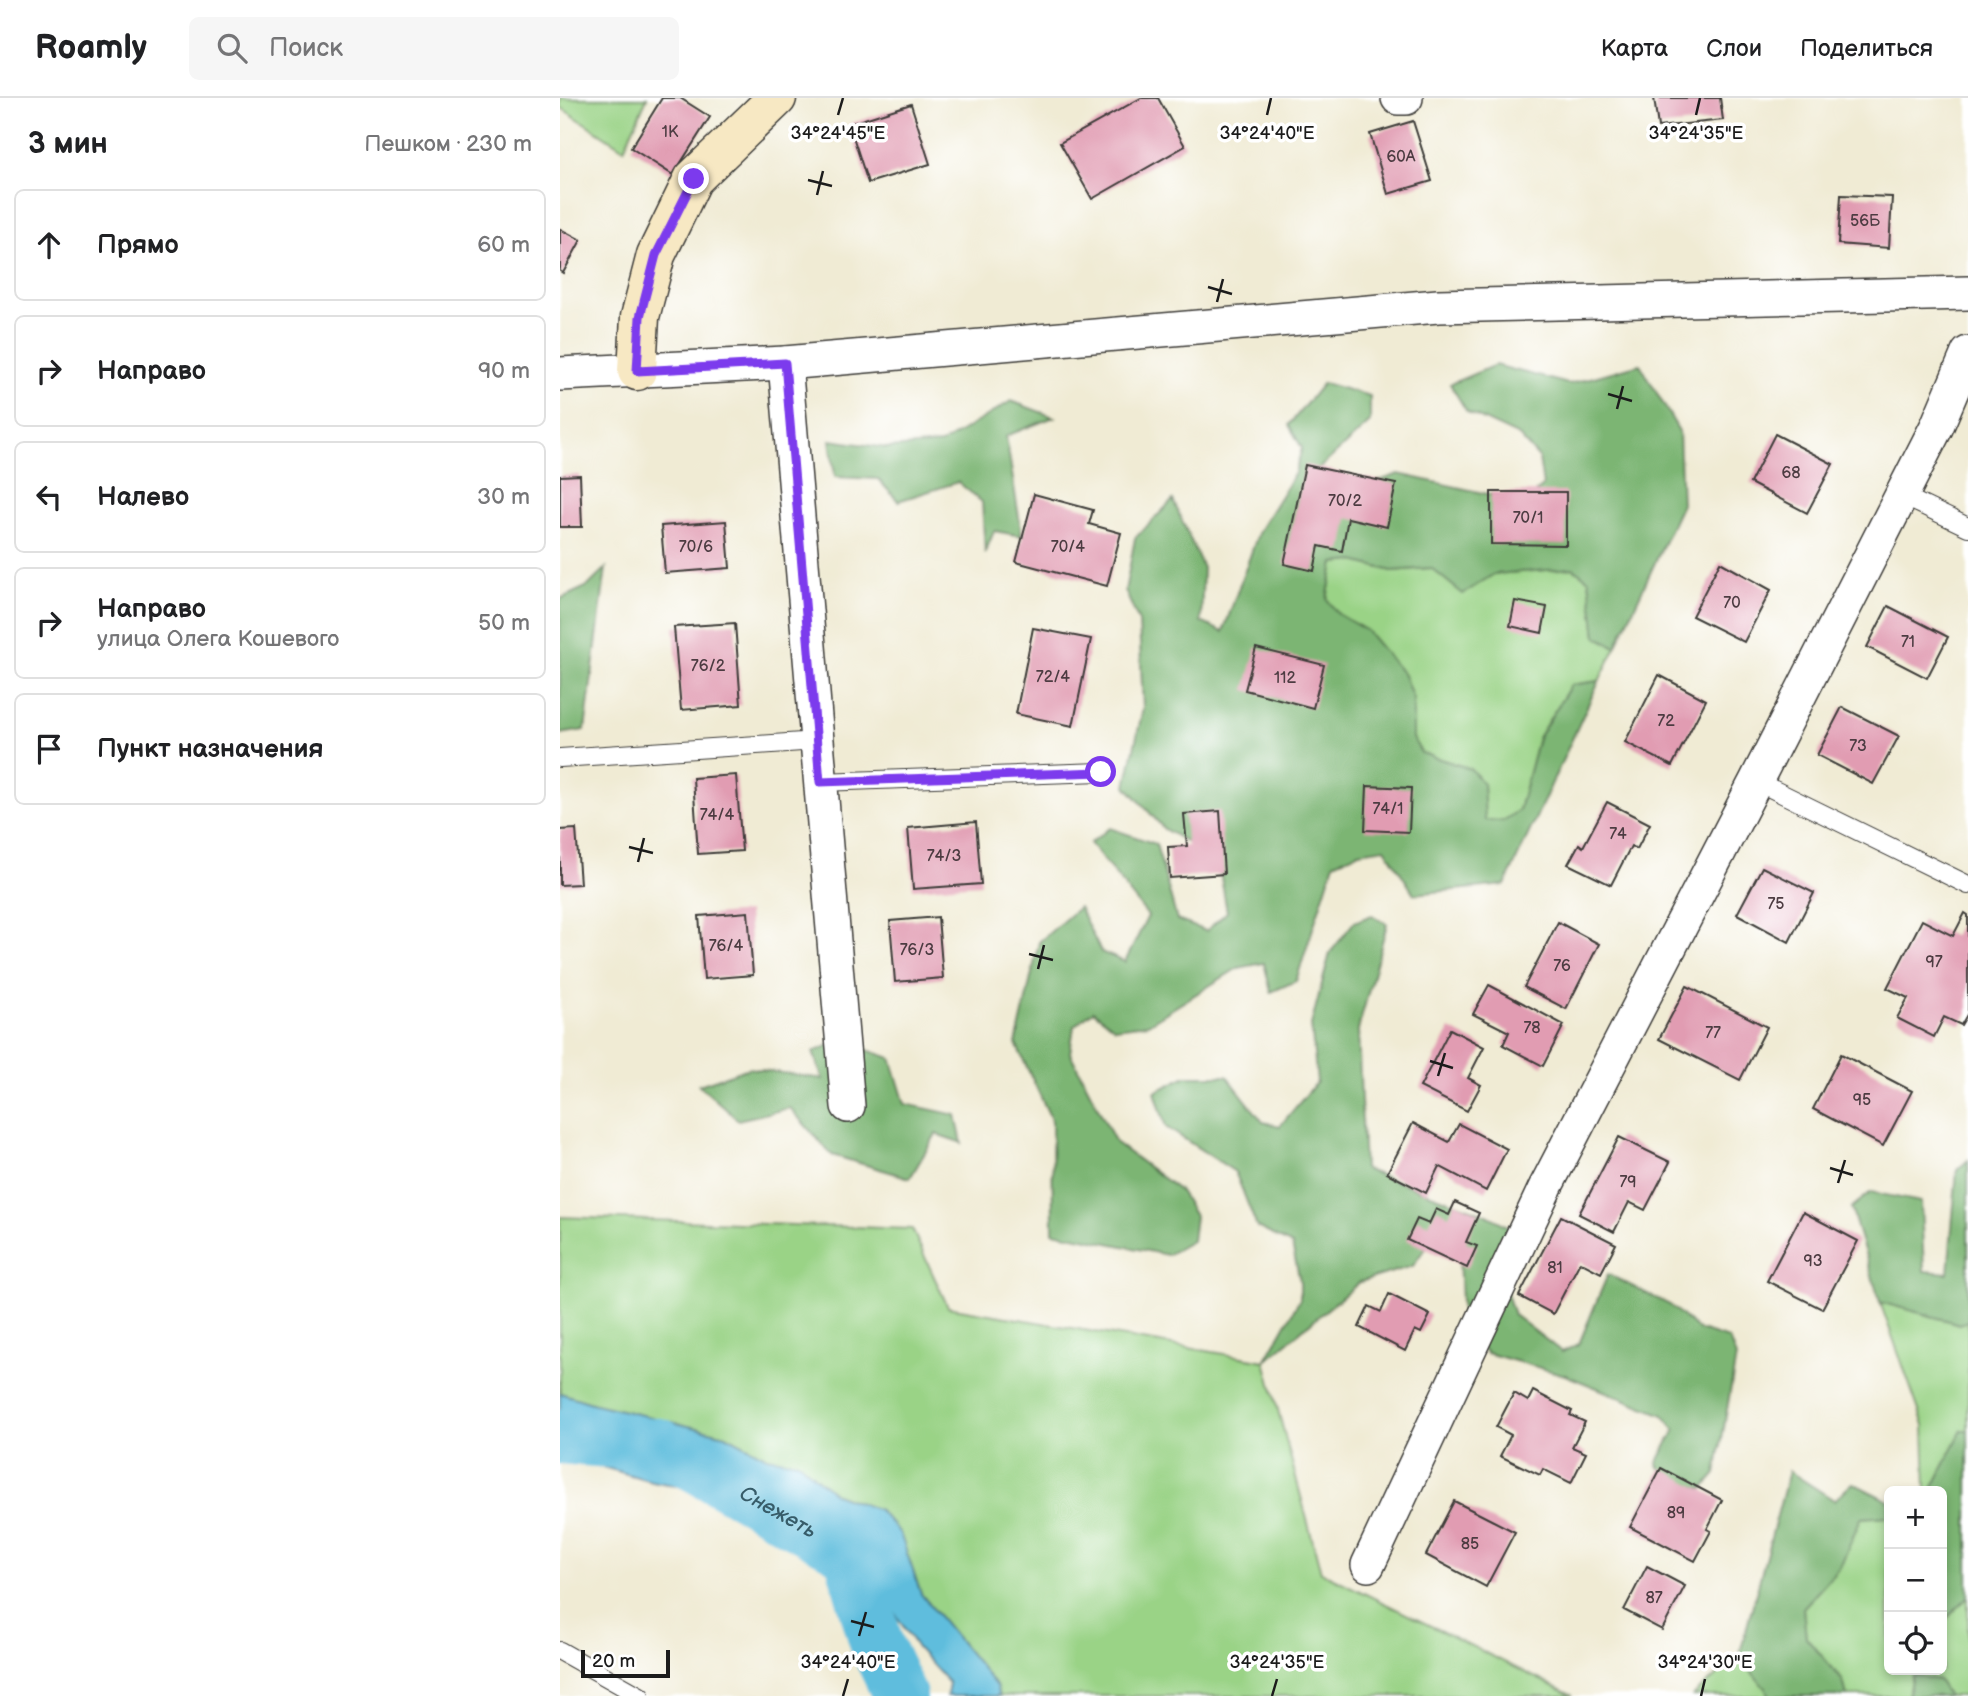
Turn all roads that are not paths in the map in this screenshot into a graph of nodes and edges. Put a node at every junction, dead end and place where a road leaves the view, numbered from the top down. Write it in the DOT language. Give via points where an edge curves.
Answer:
graph roads {
  1 [pos="777,98"];
  2 [pos="1398,98"];
  3 [pos="1406,98"];
  4 [pos="1968,293"];
  5 [pos="1968,353"];
  6 [pos="785,363"];
  7 [pos="637,371"];
  8 [pos="560,374"];
  9 [pos="1901,495"];
  10 [pos="1968,527"];
  11 [pos="817,741"];
  12 [pos="560,758"];
  13 [pos="1101,772"];
  14 [pos="1756,781"];
  15 [pos="820,782"];
  16 [pos="1968,885"];
  17 [pos="848,1106"];
  18 [pos="1368,1565"];
  19 [pos="560,1651"];
  20 [pos="640,1696"];
  1 -- 7 [label="street" via="694,179 656,255 640,317"];
  2 -- 3 [label="street"];
  4 -- 6 [label="street" via="1438,306"];
  5 -- 9 [label="street"];
  6 -- 7 [label="street"];
  6 -- 11 [label="street"];
  7 -- 8 [label="street"];
  9 -- 10 [label="lane"];
  9 -- 14 [label="street"];
  11 -- 12 [label="lane"];
  11 -- 15 [label="street"];
  13 -- 15 [label="lane"];
  14 -- 16 [label="lane"];
  14 -- 18 [label="street" via="1546,1186"];
  15 -- 17 [label="street"];
  19 -- 20 [label="lane"];
}
